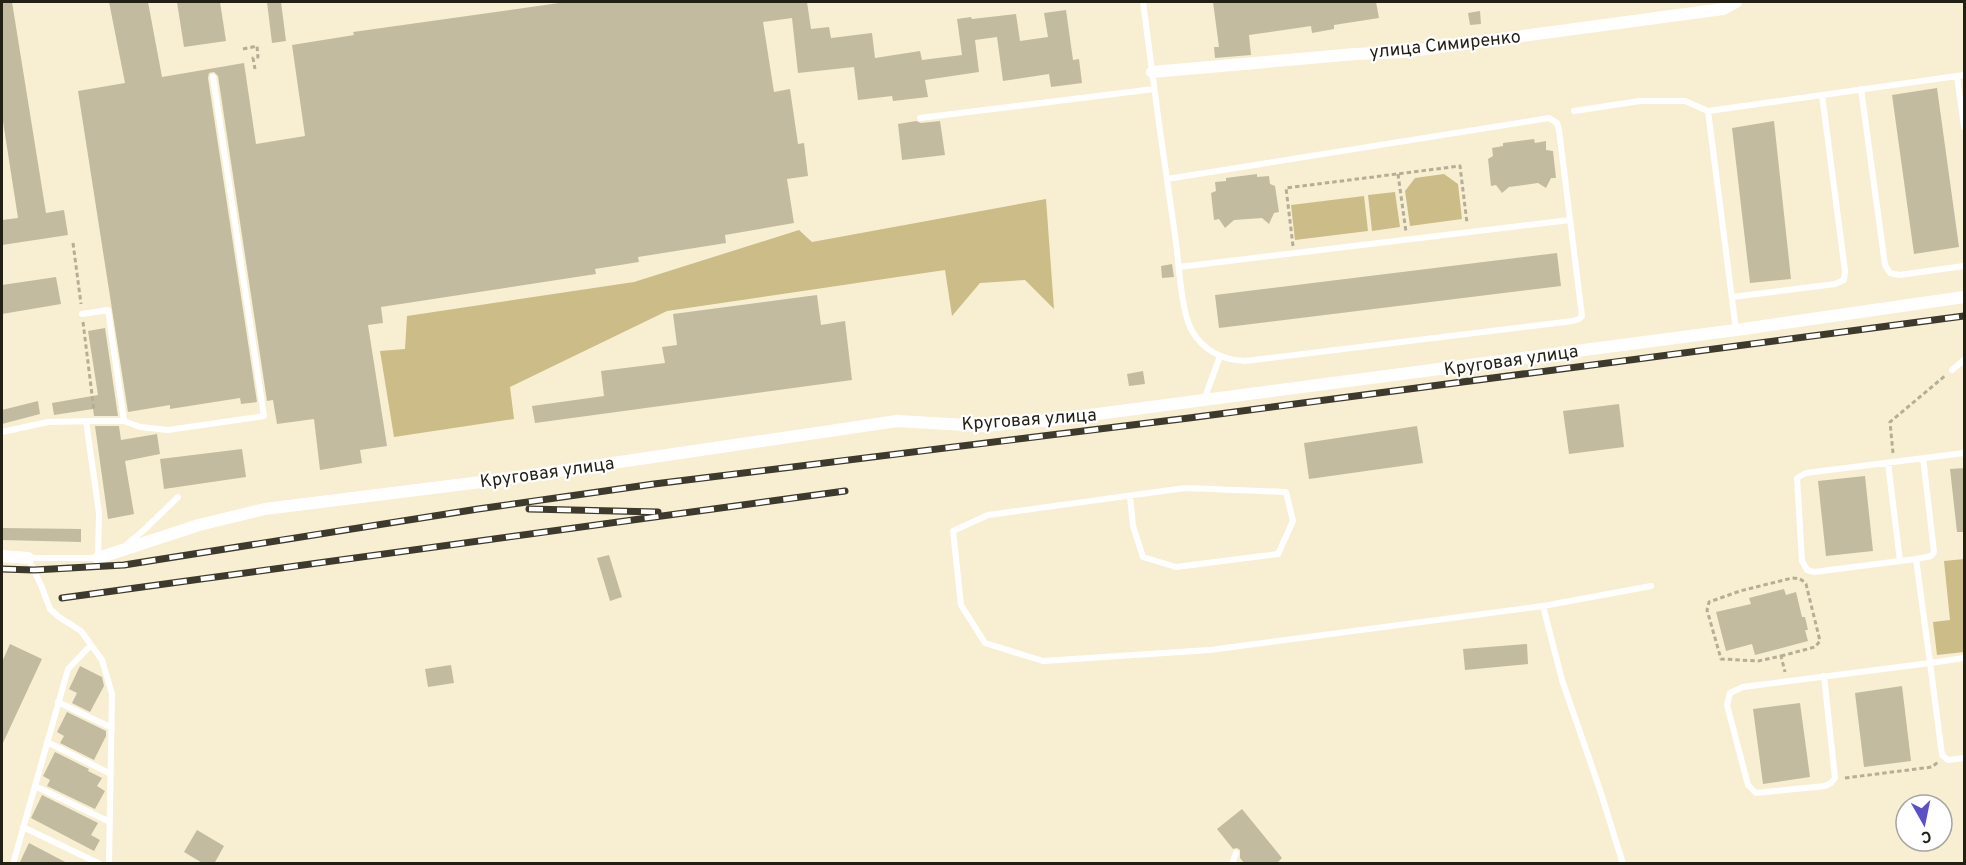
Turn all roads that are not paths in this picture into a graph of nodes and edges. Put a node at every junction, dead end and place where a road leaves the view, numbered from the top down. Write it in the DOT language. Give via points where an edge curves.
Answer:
graph roads {
  1 [pos="1143,2"];
  2 [pos="1736,2"];
  3 [pos="1152,72"];
  4 [pos="1961,75"];
  5 [pos="213,76"];
  6 [pos="1154,89"];
  7 [pos="1861,90"];
  8 [pos="1822,95"];
  9 [pos="1574,111"];
  10 [pos="1708,111"];
  11 [pos="920,118"];
  12 [pos="1965,127"];
  13 [pos="1167,179"];
  14 [pos="1570,220"];
  15 [pos="1965,266"];
  16 [pos="1179,267"];
  17 [pos="1732,297"];
  18 [pos="1964,300"];
  19 [pos="82,314"];
  20 [pos="1736,330"];
  21 [pos="1220,356"];
  22 [pos="1965,360"];
  23 [pos="1952,370"];
  24 [pos="1203,401"];
  25 [pos="86,421"];
  26 [pos="124,421"];
  27 [pos="2,432"];
  28 [pos="1965,453"];
  29 [pos="1923,458"];
  30 [pos="1891,462"];
  31 [pos="178,496"];
  32 [pos="1130,496"];
  33 [pos="2,556"];
  34 [pos="28,558"];
  35 [pos="98,558"];
  36 [pos="1916,559"];
  37 [pos="1900,561"];
  38 [pos="1652,586"];
  39 [pos="1543,606"];
  40 [pos="91,645"];
  41 [pos="1965,658"];
  42 [pos="1930,663"];
  43 [pos="1824,676"];
  44 [pos="58,702"];
  45 [pos="112,728"];
  46 [pos="47,742"];
  47 [pos="1965,758"];
  48 [pos="111,774"];
  49 [pos="35,786"];
  50 [pos="110,822"];
  51 [pos="23,827"];
  52 [pos="1236,854"];
  53 [pos="13,864"];
  54 [pos="100,864"];
  55 [pos="109,864"];
  56 [pos="1232,864"];
  57 [pos="1623,864"];
  1 -- 3 [label="lane"];
  2 -- 3 [label="street, улица Симиренко" via="1723,9 1403,52"];
  3 -- 6 [label="lane"];
  4 -- 7 [label="lane"];
  4 -- 12 [label="lane"];
  5 -- 26 [label="lane" via="264,416 168,430"];
  6 -- 11 [label="lane"];
  6 -- 13 [label="lane"];
  7 -- 8 [label="lane"];
  7 -- 15 [label="lane" via="1885,266 1890,273 1899,275"];
  8 -- 10 [label="lane"];
  8 -- 17 [label="lane" via="1844,280"];
  9 -- 10 [label="lane" via="1640,101 1684,101"];
  10 -- 17 [label="lane"];
  13 -- 14 [label="lane" via="1549,118 1559,130"];
  13 -- 16 [label="lane"];
  14 -- 16 [label="lane"];
  14 -- 21 [label="lane" via="1582,312 1579,319 1245,361"];
  16 -- 21 [label="lane" via="1191,330 1204,346"];
  17 -- 20 [label="lane"];
  18 -- 20 [label="street, Круговая улица"];
  19 -- 26 [label="lane" via="108,310"];
  20 -- 24 [label="street, Круговая улица"];
  21 -- 24 [label="lane"];
  22 -- 23 [label="lane"];
  24 -- 35 [label="street, Круговая улица" via="983,426 897,421 505,479 265,509 199,525"];
  25 -- 26 [label="lane"];
  25 -- 27 [label="lane" via="48,422"];
  25 -- 35 [label="lane" via="99,513"];
  28 -- 29 [label="lane"];
  29 -- 30 [label="lane"];
  29 -- 36 [label="lane" via="1934,552"];
  30 -- 37 [label="lane"];
  30 -- 37 [label="lane" via="1806,473 1797,478 1802,561 1814,572"];
  31 -- 35 [label="lane" via="123,547"];
  32 -- 32 [label="lane" via="1185,488 1286,492 1293,521 1278,554 1176,567 1143,557 1133,526"];
  32 -- 39 [label="lane" via="988,515 953,531 961,605 985,643 1043,661 1210,650"];
  33 -- 34 [label="street"];
  34 -- 35 [label="lane"];
  34 -- 40 [label="lane" via="50,609 81,631"];
  36 -- 37 [label="lane"];
  36 -- 42 [label="lane"];
  38 -- 39 [label="lane"];
  39 -- 57 [label="lane" via="1562,680"];
  40 -- 44 [label="lane" via="68,669"];
  40 -- 45 [label="lane" via="102,660 112,694"];
  41 -- 42 [label="lane"];
  42 -- 43 [label="lane"];
  42 -- 47 [label="lane" via="1941,752 1944,758"];
  43 -- 43 [label="lane" via="1743,687 1730,693 1727,705 1749,785 1756,794 1825,786 1834,780"];
  44 -- 45 [label="lane"];
  44 -- 46 [label="lane"];
  45 -- 48 [label="lane"];
  46 -- 48 [label="lane"];
  46 -- 49 [label="lane"];
  48 -- 50 [label="lane"];
  49 -- 50 [label="lane"];
  49 -- 51 [label="lane"];
  50 -- 55 [label="lane"];
  51 -- 53 [label="lane"];
  51 -- 54 [label="lane"];
  52 -- 56 [label="lane"];
}
